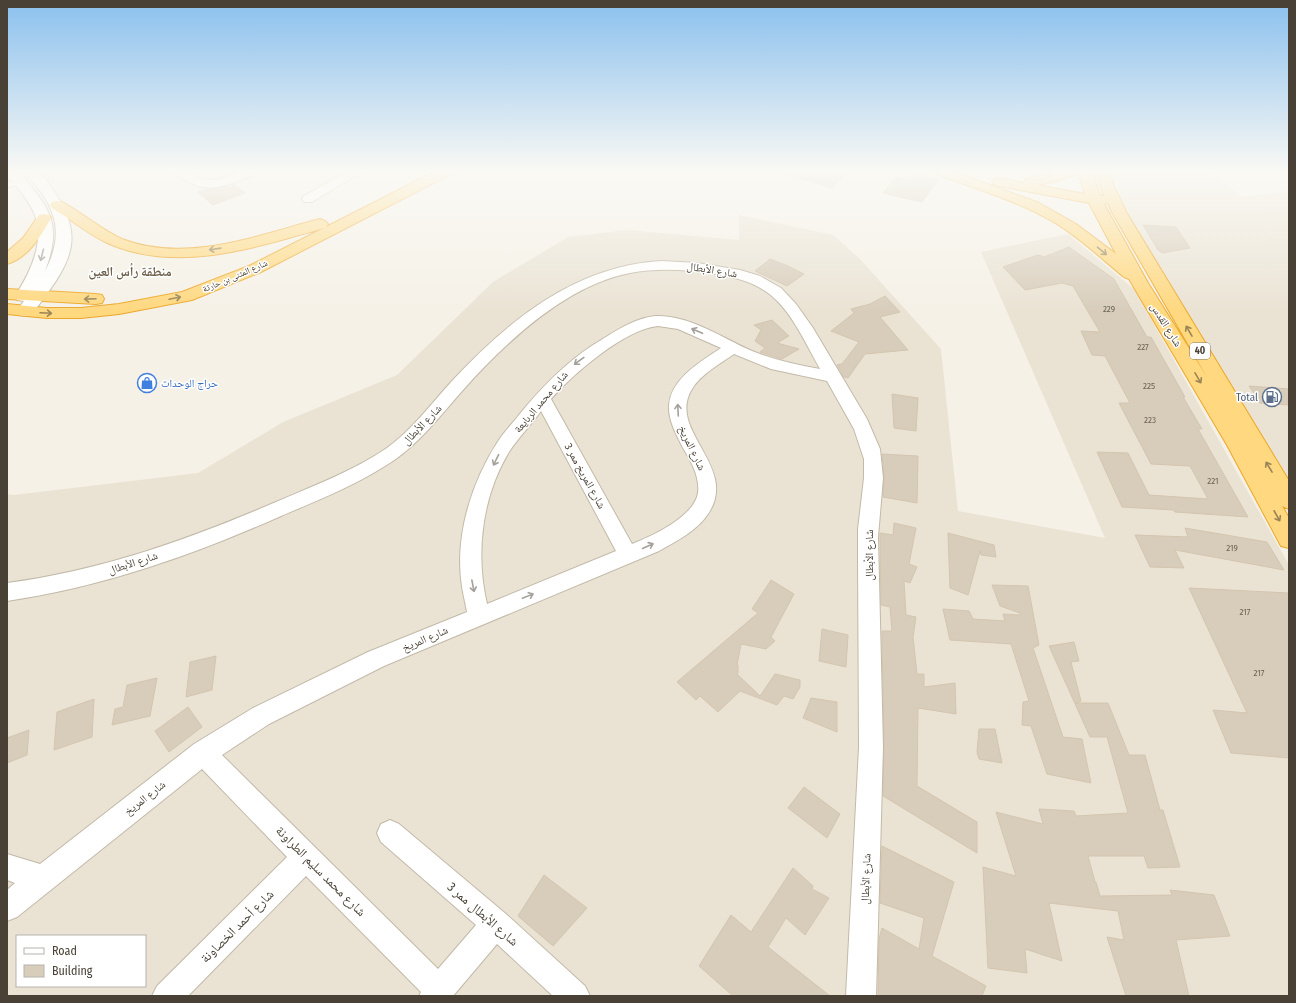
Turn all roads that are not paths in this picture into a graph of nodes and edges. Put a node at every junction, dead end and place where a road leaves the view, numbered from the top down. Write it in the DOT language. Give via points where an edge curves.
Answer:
graph roads {
  1 [pos="44,218"];
  2 [pos="61,219"];
  3 [pos="79,219"];
  4 [pos="331,219"];
  5 [pos="353,219"];
  6 [pos="1057,219"];
  7 [pos="1105,219"];
  8 [pos="1123,219"];
  9 [pos="321,224"];
  10 [pos="7,259"];
  11 [pos="1140,283"];
  12 [pos="7,294"];
  13 [pos="21,304"];
  14 [pos="732,348"];
  15 [pos="832,376"];
  16 [pos="542,397"];
  17 [pos="1289,500"];
  18 [pos="1289,539"];
  19 [pos="628,555"];
  20 [pos="7,592"];
  21 [pos="479,617"];
  22 [pos="203,753"];
  23 [pos="390,833"];
  24 [pos="306,857"];
  25 [pos="7,867"];
  26 [pos="43,878"];
  27 [pos="7,907"];
  28 [pos="496,924"];
  29 [pos="437,993"];
  30 [pos="167,996"];
  31 [pos="575,996"];
  32 [pos="861,996"];
  1 -- 10 [label="highway" via="26,246"];
  1 -- 13 [label="street, one-way" via="47,230 45,244 36,274"];
  2 -- 13 [label="street" via="65,238 63,254 54,273"];
  9 -- 3 [label="highway, one-way" via="262,241 179,252 155,251 115,242"];
  4 -- 9 [label="highway, شارع المثنى بن حارثة"];
  13 -- 5 [label="highway, شارع المثنى بن حارثة, one-way" via="47,313 81,313 186,296 255,269"];
  6 -- 11 [label="highway, one-way" via="1097,247"];
  7 -- 11 [label="highway, شارع القدس / 40"];
  17 -- 8 [label="highway, شارع القدس / 40, one-way"];
  9 -- 13 [label="highway, شارع المثنى بن حارثة, one-way" via="229,268 163,289 122,296"];
  11 -- 18 [label="highway, شارع القدس / 40, one-way" via="1237,445"];
  12 -- 13 [label="highway, شارع المثنى بن حارثة"];
  14 -- 15 [label="street, شارع محمد الربايعة" via="785,367"];
  14 -- 16 [label="street, شارع محمد الربايعة, one-way" via="682,325 657,321 645,323 570,367"];
  19 -- 14 [label="street, شارع المريخ, one-way" via="673,533 692,519 701,508 708,484 705,472 679,422 678,400 689,380"];
  15 -- 20 [label="street, شارع الأبطال" via="794,311 776,290 764,282 748,276 686,265 642,265 622,269 578,286 498,344 404,445 368,468 265,515 139,562 93,576"];
  15 -- 32 [label="street, شارع الأبطال" via="863,429 872,452 873,471 868,529 871,745"];
  16 -- 19 [label="street, شارع المريخ ممر 3"];
  16 -- 21 [label="street, شارع محمد الربايعة, one-way" via="500,453 489,475 478,508 471,578"];
  21 -- 19 [label="street, شارع المريخ, one-way"];
  21 -- 22 [label="street, شارع المريخ" via="308,692 261,716"];
  22 -- 24 [label="street, شارع محمد سليم الطراونة"];
  22 -- 26 [label="street, شارع المريخ"];
  23 -- 28 [label="street, شارع الأبطال ممر 3"];
  24 -- 29 [label="street, شارع محمد سليم الطراونة"];
  24 -- 30 [label="street, شارع أحمد الخصاونة"];
  25 -- 26 [label="street"];
  26 -- 27 [label="street, شارع المريخ"];
  28 -- 29 [label="street, شارع محمد سليم الطراونة"];
  28 -- 31 [label="street, شارع الأبطال ممر 3"];
}
